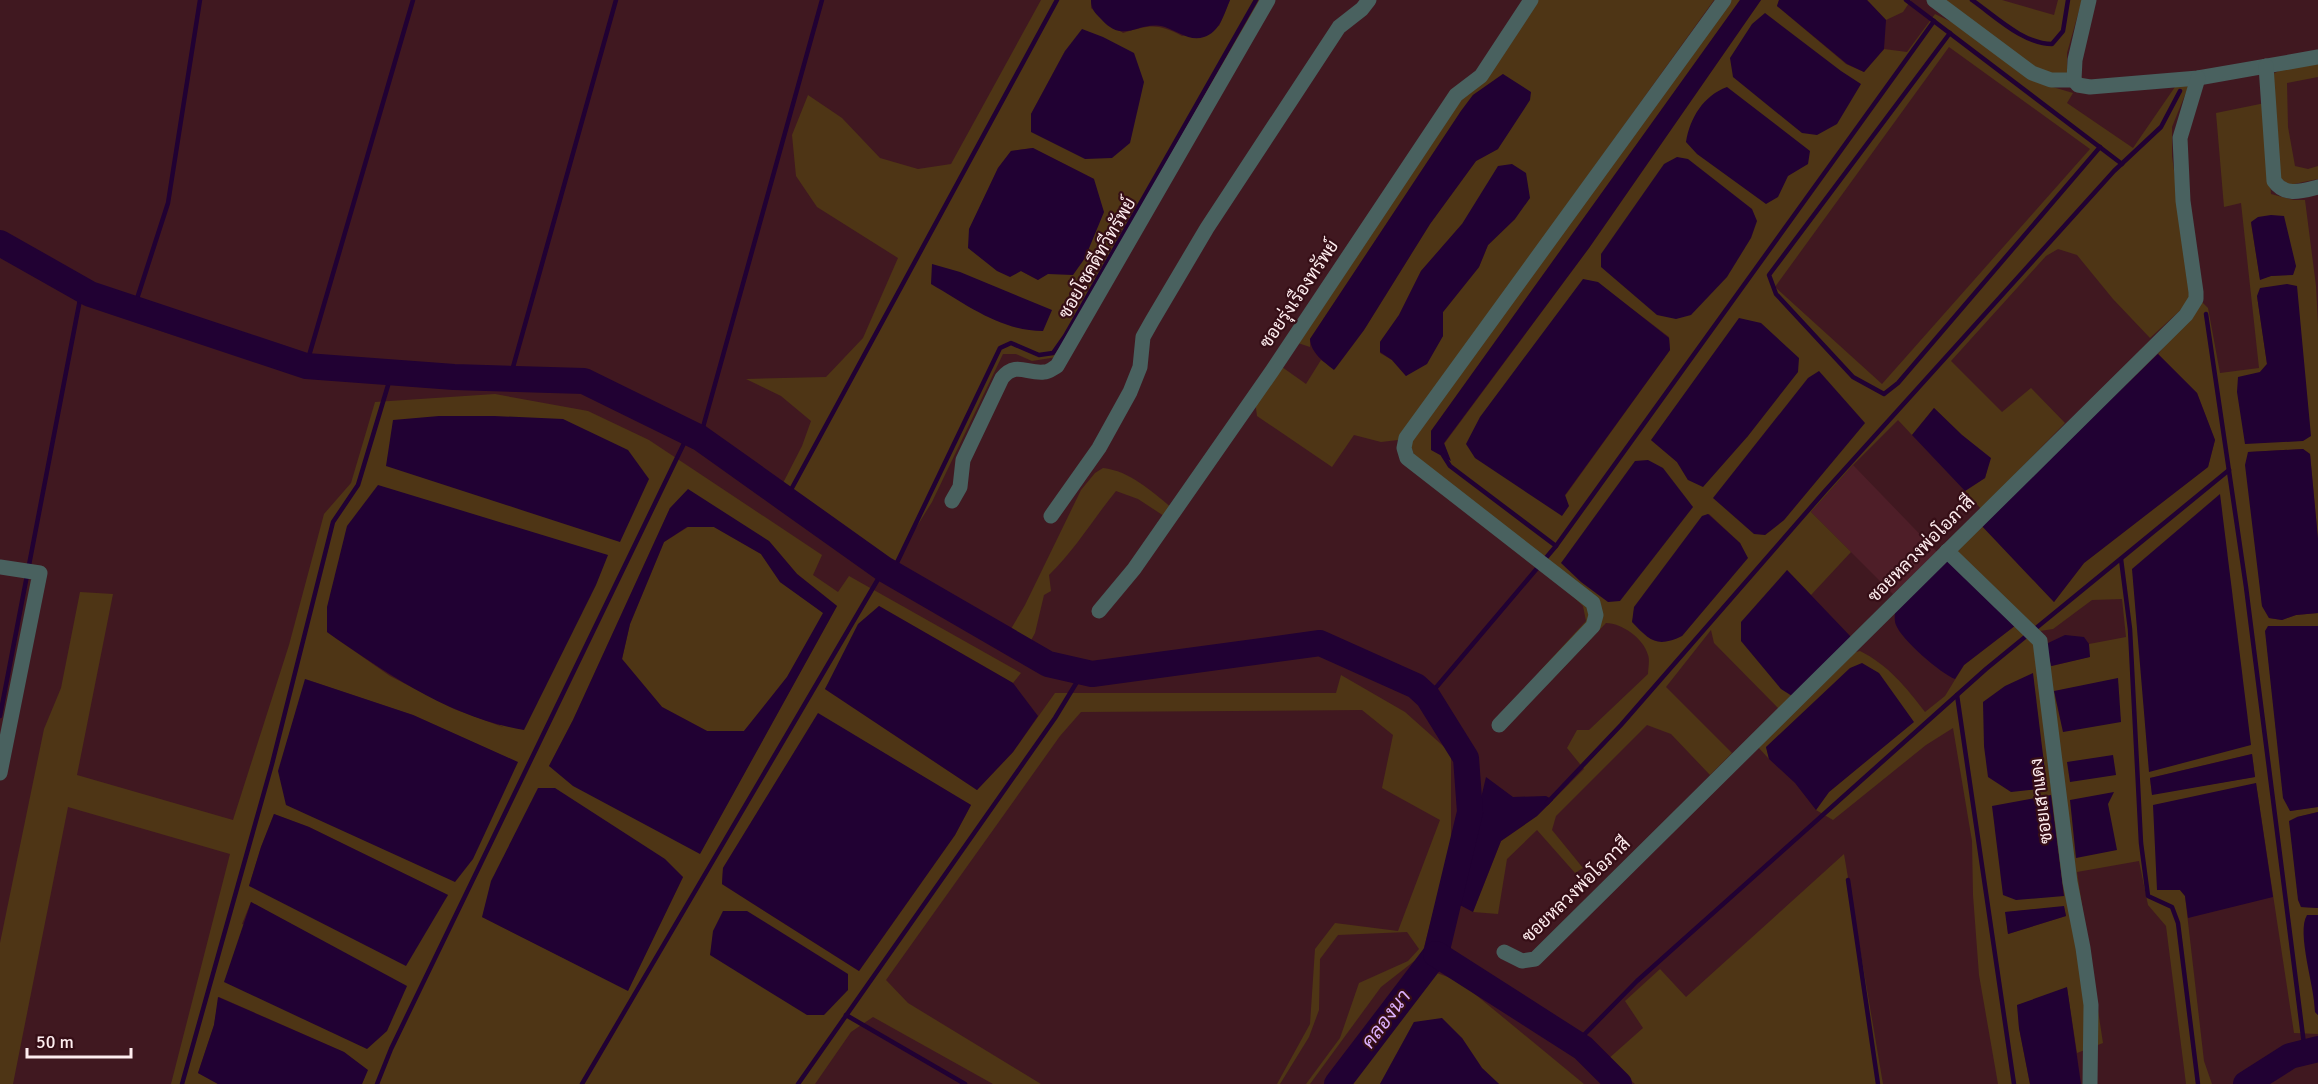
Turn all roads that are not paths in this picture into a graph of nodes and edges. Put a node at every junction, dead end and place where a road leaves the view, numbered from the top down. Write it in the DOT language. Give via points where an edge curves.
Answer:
graph roads {
  1 [pos="1268,0"];
  2 [pos="1369,0"];
  3 [pos="1531,0"];
  4 [pos="1724,0"];
  5 [pos="1934,0"];
  6 [pos="2089,0"];
  7 [pos="2318,57"];
  8 [pos="2266,66"];
  9 [pos="2198,78"];
  10 [pos="2074,80"];
  11 [pos="2318,187"];
  12 [pos="952,501"];
  13 [pos="1051,516"];
  14 [pos="1947,551"];
  15 [pos="6,568"];
  16 [pos="1099,611"];
  17 [pos="1499,725"];
  18 [pos="0,773"];
  19 [pos="1504,952"];
  20 [pos="2090,1084"];
  1 -- 12 [label="street, ซอยโชคดีทวีทรัพย์" via="1058,366 1045,372 1016,369 1002,378 963,460 960,487"];
  2 -- 13 [label="street" via="1339,27 1207,228 1143,337 1140,367 1130,392 1099,448"];
  3 -- 16 [label="street, ซอยรุ่งเรืองทรัพย์" via="1481,76 1456,95 1272,371 1134,569"];
  4 -- 17 [label="street" via="1406,438 1407,458 1593,603 1593,626"];
  5 -- 10 [label="street" via="2032,73 2051,80"];
  6 -- 10 [label="street"];
  7 -- 8 [label="street"];
  8 -- 9 [label="street"];
  8 -- 11 [label="street" via="2274,180 2278,187 2293,192"];
  9 -- 10 [label="street" via="2090,87"];
  9 -- 14 [label="street, ซอยหลวงพ่อโอภาสี" via="2180,138 2183,201 2196,292 2192,307"];
  14 -- 19 [label="street, ซอยหลวงพ่อโอภาสี" via="1535,959 1522,961"];
  14 -- 20 [label="street, ซอยเสาแดง" via="2040,640 2070,882 2091,1005"];
  15 -- 18 [label="street" via="40,573"];
}
